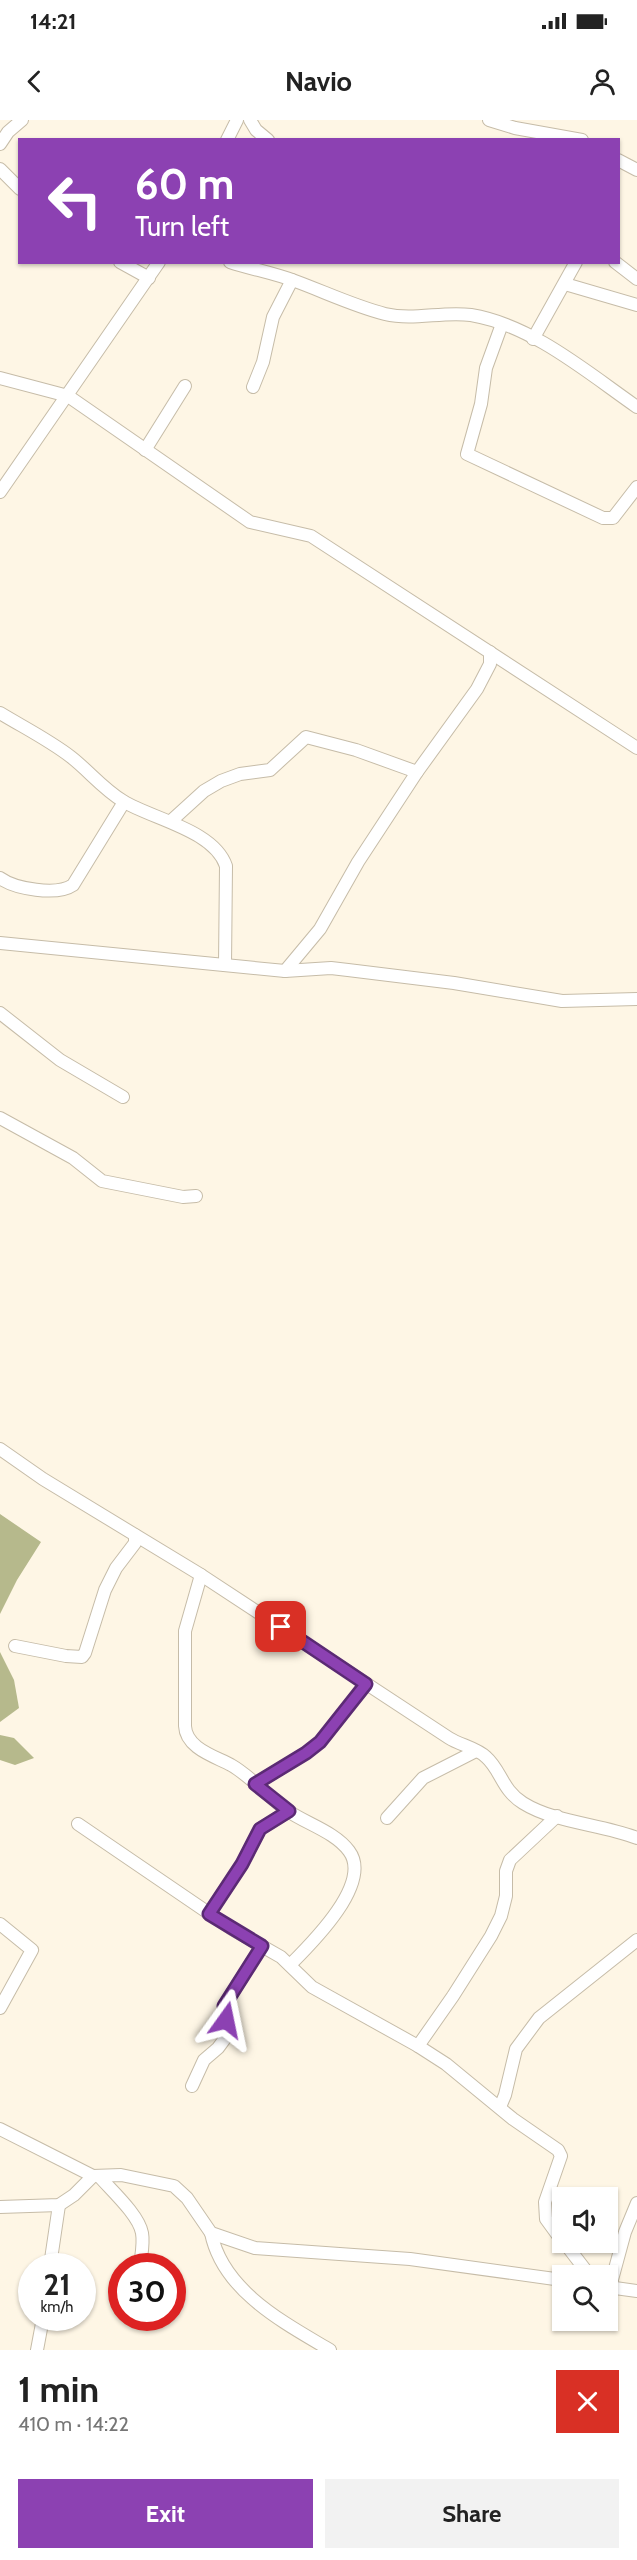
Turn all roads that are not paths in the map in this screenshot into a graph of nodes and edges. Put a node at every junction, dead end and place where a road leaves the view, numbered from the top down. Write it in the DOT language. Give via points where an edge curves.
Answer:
graph roads {
  1 [pos="22,120"];
  2 [pos="237,120"];
  3 [pos="250,120"];
  4 [pos="489,120"];
  5 [pos="228,138"];
  6 [pos="266,138"];
  7 [pos="571,138"];
  8 [pos="0,144"];
  9 [pos="620,161"];
  10 [pos="637,170"];
  11 [pos="3,178"];
  12 [pos="18,188"];
  13 [pos="124,264"];
  14 [pos="158,264"];
  15 [pos="237,264"];
  16 [pos="575,264"];
  17 [pos="618,264"];
  18 [pos="149,278"];
  19 [pos="637,279"];
  20 [pos="292,280"];
  21 [pos="565,284"];
  22 [pos="637,305"];
  23 [pos="502,324"];
  24 [pos="533,339"];
  25 [pos="0,378"];
  26 [pos="185,386"];
  27 [pos="253,387"];
  28 [pos="68,396"];
  29 [pos="637,407"];
  30 [pos="144,450"];
  31 [pos="637,487"];
  32 [pos="0,492"];
  33 [pos="490,652"];
  34 [pos="0,713"];
  35 [pos="637,748"];
  36 [pos="417,772"];
  37 [pos="124,802"];
  38 [pos="171,820"];
  39 [pos="0,878"];
  40 [pos="1,946"];
  41 [pos="225,965"];
  42 [pos="285,971"];
  43 [pos="637,999"];
  44 [pos="0,1013"];
  45 [pos="123,1097"];
  46 [pos="0,1118"];
  47 [pos="196,1196"];
  48 [pos="0,1449"];
  49 [pos="135,1534"];
  50 [pos="201,1575"];
  51 [pos="15,1646"];
  52 [pos="366,1684"];
  53 [pos="476,1751"];
  54 [pos="255,1784"];
  55 [pos="289,1811"];
  56 [pos="557,1816"];
  57 [pos="387,1818"];
  58 [pos="78,1824"];
  59 [pos="637,1838"];
  60 [pos="209,1914"];
  61 [pos="0,1924"];
  62 [pos="637,1940"];
  63 [pos="262,1946"];
  64 [pos="290,1965"];
  65 [pos="0,2008"];
  66 [pos="418,2046"];
  67 [pos="192,2086"];
  68 [pos="500,2107"];
  69 [pos="0,2129"];
  70 [pos="96,2176"];
  71 [pos="637,2203"];
  72 [pos="59,2205"];
  73 [pos="0,2207"];
  74 [pos="552,2227"];
  75 [pos="211,2233"];
  76 [pos="52,2253"];
  77 [pos="141,2253"];
  78 [pos="572,2253"];
  79 [pos="581,2265"];
  80 [pos="616,2265"];
  81 [pos="552,2279"];
  82 [pos="618,2288"];
  83 [pos="637,2291"];
  84 [pos="41,2331"];
  85 [pos="37,2350"];
  86 [pos="330,2350"];
  1 -- 8 [label="street"];
  2 -- 5 [label="street"];
  3 -- 6 [label="street"];
  4 -- 7 [label="street"];
  9 -- 10 [label="street"];
  11 -- 12 [label="street"];
  13 -- 18 [label="street"];
  14 -- 18 [label="street"];
  15 -- 20 [label="street"];
  16 -- 21 [label="street"];
  17 -- 19 [label="street"];
  18 -- 28 [label="street"];
  20 -- 23 [label="street" via="386,314 407,317 457,313"];
  20 -- 27 [label="street" via="273,317"];
  21 -- 22 [label="street"];
  21 -- 24 [label="street"];
  23 -- 24 [label="street"];
  23 -- 31 [label="street" via="486,368 467,454 603,518 613,518"];
  24 -- 29 [label="street" via="575,362"];
  25 -- 28 [label="street"];
  26 -- 30 [label="street"];
  28 -- 30 [label="street"];
  28 -- 32 [label="street"];
  30 -- 33 [label="street" via="240,517 311,536"];
  33 -- 35 [label="street"];
  33 -- 36 [label="street" via="490,663 482,680"];
  34 -- 37 [label="street" via="71,757"];
  36 -- 38 [label="street" via="306,737 270,770 221,781"];
  36 -- 42 [label="street" via="320,928"];
  37 -- 38 [label="street"];
  37 -- 39 [label="street" via="73,885 54,891 11,886"];
  38 -- 41 [label="street" via="210,846 224,861"];
  40 -- 41 [label="street"];
  41 -- 42 [label="street"];
  42 -- 43 [label="street" via="331,968 562,1001"];
  44 -- 45 [label="street" via="60,1060"];
  46 -- 47 [label="street" via="73,1158 102,1181 183,1197"];
  48 -- 49 [label="street"];
  49 -- 50 [label="street"];
  49 -- 51 [label="street" via="135,1543 110,1578 81,1657"];
  50 -- 52 [label="street"];
  50 -- 54 [label="street" via="185,1631 185,1732 197,1747 239,1770"];
  52 -- 53 [label="street"];
  52 -- 54 [label="street" via="320,1742"];
  53 -- 56 [label="street" via="490,1761 515,1797"];
  53 -- 57 [label="street" via="423,1778"];
  54 -- 55 [label="street"];
  55 -- 60 [label="street" via="260,1829"];
  55 -- 64 [label="street" via="348,1849 356,1866 348,1894"];
  56 -- 59 [label="street"];
  56 -- 66 [label="street" via="510,1860 501,1916"];
  58 -- 60 [label="street"];
  60 -- 63 [label="street"];
  61 -- 65 [label="street" via="32,1950"];
  62 -- 68 [label="street" via="539,2018 516,2049"];
  63 -- 64 [label="street"];
  63 -- 67 [label="street" via="224,2006 229,2033 204,2060"];
  64 -- 66 [label="street" via="312,1987"];
  66 -- 68 [label="street"];
  68 -- 74 [label="street" via="560,2152 545,2202 546,2219"];
  69 -- 70 [label="street"];
  70 -- 72 [label="street"];
  70 -- 75 [label="street" via="121,2175 174,2186"];
  70 -- 77 [label="street" via="134,2217 142,2231"];
  71 -- 80 [label="street"];
  72 -- 73 [label="street"];
  72 -- 76 [label="street"];
  75 -- 81 [label="street" via="255,2248 410,2259"];
  75 -- 86 [label="street" via="215,2252 248,2296"];
  78 -- 79 [label="street"];
  82 -- 83 [label="street"];
  84 -- 85 [label="street"];
}
